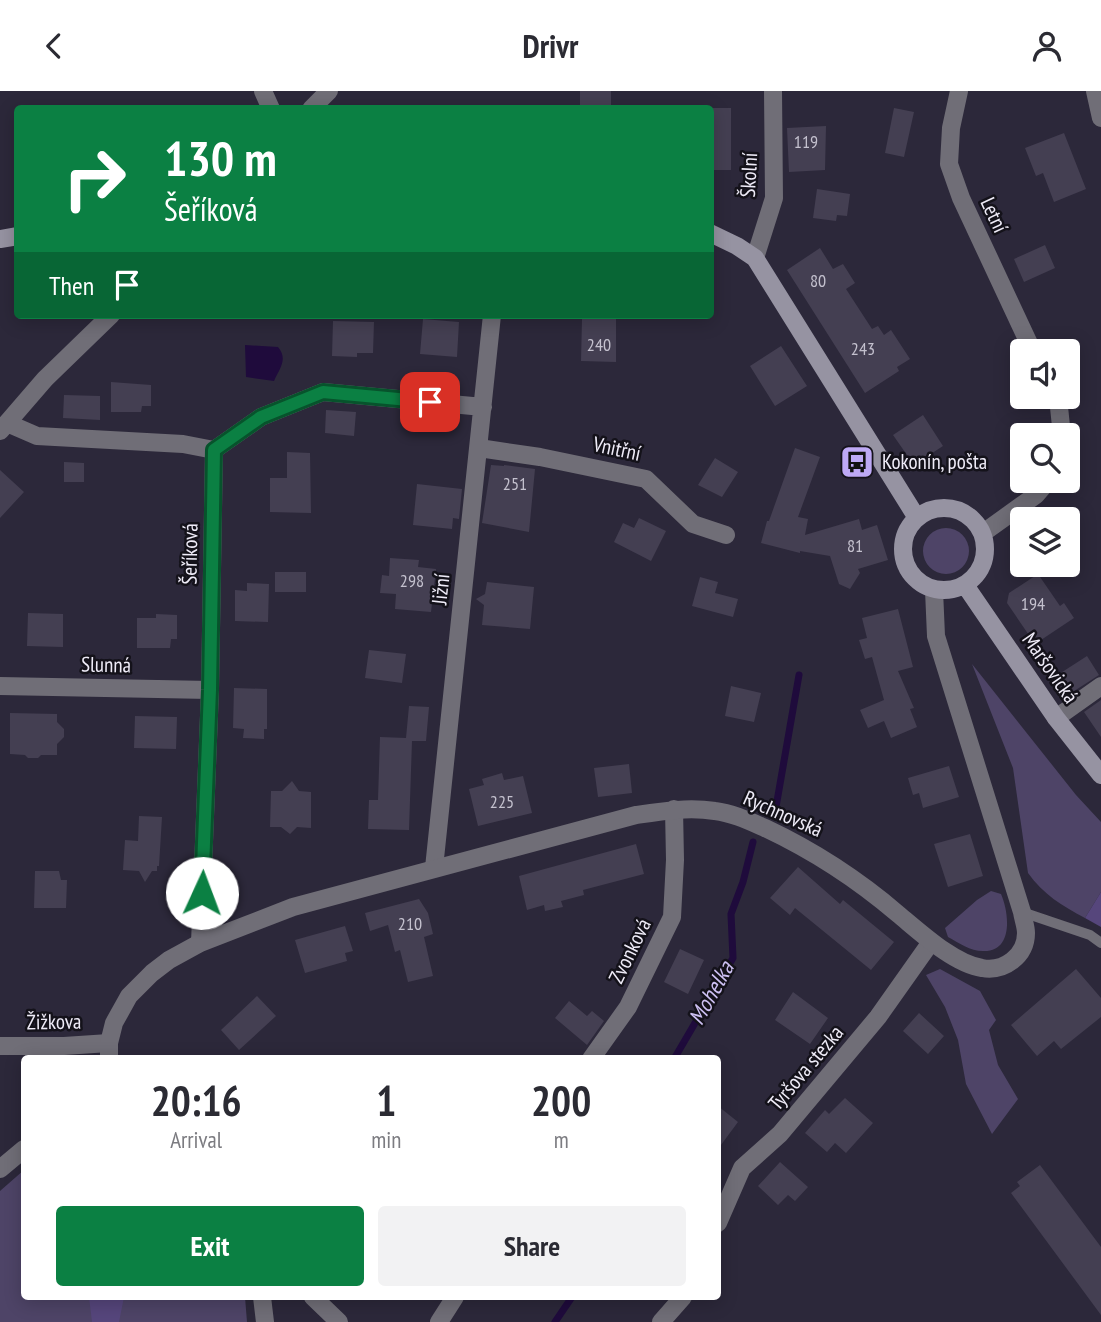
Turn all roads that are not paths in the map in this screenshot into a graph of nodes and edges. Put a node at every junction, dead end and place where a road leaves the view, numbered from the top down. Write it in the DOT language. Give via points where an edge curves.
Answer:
graph roads {
  1 [pos="329,91"];
  2 [pos="773,91"];
  3 [pos="959,91"];
  4 [pos="1095,91"];
  5 [pos="315,105"];
  6 [pos="1101,118"];
  7 [pos="714,235"];
  8 [pos="755,258"];
  9 [pos="107,319"];
  10 [pos="492,319"];
  11 [pos="1027,339"];
  12 [pos="483,407"];
  13 [pos="3,427"];
  14 [pos="479,448"];
  15 [pos="214,450"];
  16 [pos="1039,493"];
  17 [pos="918,517"];
  18 [pos="983,533"];
  19 [pos="726,535"];
  20 [pos="965,585"];
  21 [pos="934,590"];
  22 [pos="0,686"];
  23 [pos="1101,686"];
  24 [pos="210,690"];
  25 [pos="1056,718"];
  26 [pos="1101,775"];
  27 [pos="674,809"];
  28 [pos="434,868"];
  29 [pos="1022,912"];
  30 [pos="930,942"];
  31 [pos="200,943"];
  32 [pos="1101,943"];
  33 [pos="0,1046"];
  34 [pos="109,1051"];
  35 [pos="594,1055"];
  36 [pos="21,1152"];
  37 [pos="0,1169"];
  38 [pos="721,1216"];
  39 [pos="262,1300"];
  40 [pos="316,1300"];
  41 [pos="453,1300"];
  42 [pos="680,1300"];
  43 [pos="265,1322"];
  44 [pos="339,1322"];
  45 [pos="439,1322"];
  46 [pos="661,1322"];
  1 -- 5 [label="street"];
  2 -- 8 [label="street, Školní" via="774,198"];
  3 -- 11 [label="street, Letní" via="949,164"];
  4 -- 6 [label="street"];
  7 -- 8 [label="main road"];
  8 -- 17 [label="main road"];
  9 -- 13 [label="street"];
  10 -- 12 [label="street, Jižní"];
  12 -- 14 [label="street, Jižní"];
  12 -- 15 [label="street" via="323,392 261,417"];
  13 -- 15 [label="street" via="37,436 183,444"];
  14 -- 19 [label="street, Vnitřní" via="646,479 693,524"];
  14 -- 28 [label="street, Jižní"];
  15 -- 24 [label="street, Šeříková"];
  16 -- 18 [label="street"];
  17 -- 18 [label="main road" via="938,508 960,510"];
  17 -- 21 [label="main road" via="909,527 903,552 912,576"];
  18 -- 20 [label="main road" via="984,562"];
  20 -- 21 [label="main road"];
  20 -- 25 [label="main road, Maršovická"];
  21 -- 29 [label="street, Rychnovská" via="936,636"];
  22 -- 24 [label="street, Slunná"];
  23 -- 25 [label="street"];
  24 -- 31 [label="street, Šeříková"];
  25 -- 26 [label="main road, Maršovická"];
  27 -- 28 [label="street, Rychnovská"];
  27 -- 30 [label="street, Rychnovská" via="717,811 747,820 821,856"];
  27 -- 35 [label="street, Zvonková" via="672,916 628,1007"];
  28 -- 31 [label="street, Rychnovská" via="293,907"];
  29 -- 30 [label="street, Rychnovská" via="1026,935 1022,946 1011,962 999,968 981,968"];
  29 -- 32 [label="lane"];
  30 -- 38 [label="street, Tyršova stezka" via="878,1017 780,1134 741,1168"];
  31 -- 34 [label="street, Rychnovská" via="160,967 129,996 114,1023"];
  33 -- 34 [label="street, Žižkova"];
  36 -- 37 [label="street"];
  39 -- 43 [label="street"];
  40 -- 44 [label="street"];
  41 -- 45 [label="street"];
  42 -- 46 [label="street"];
}
